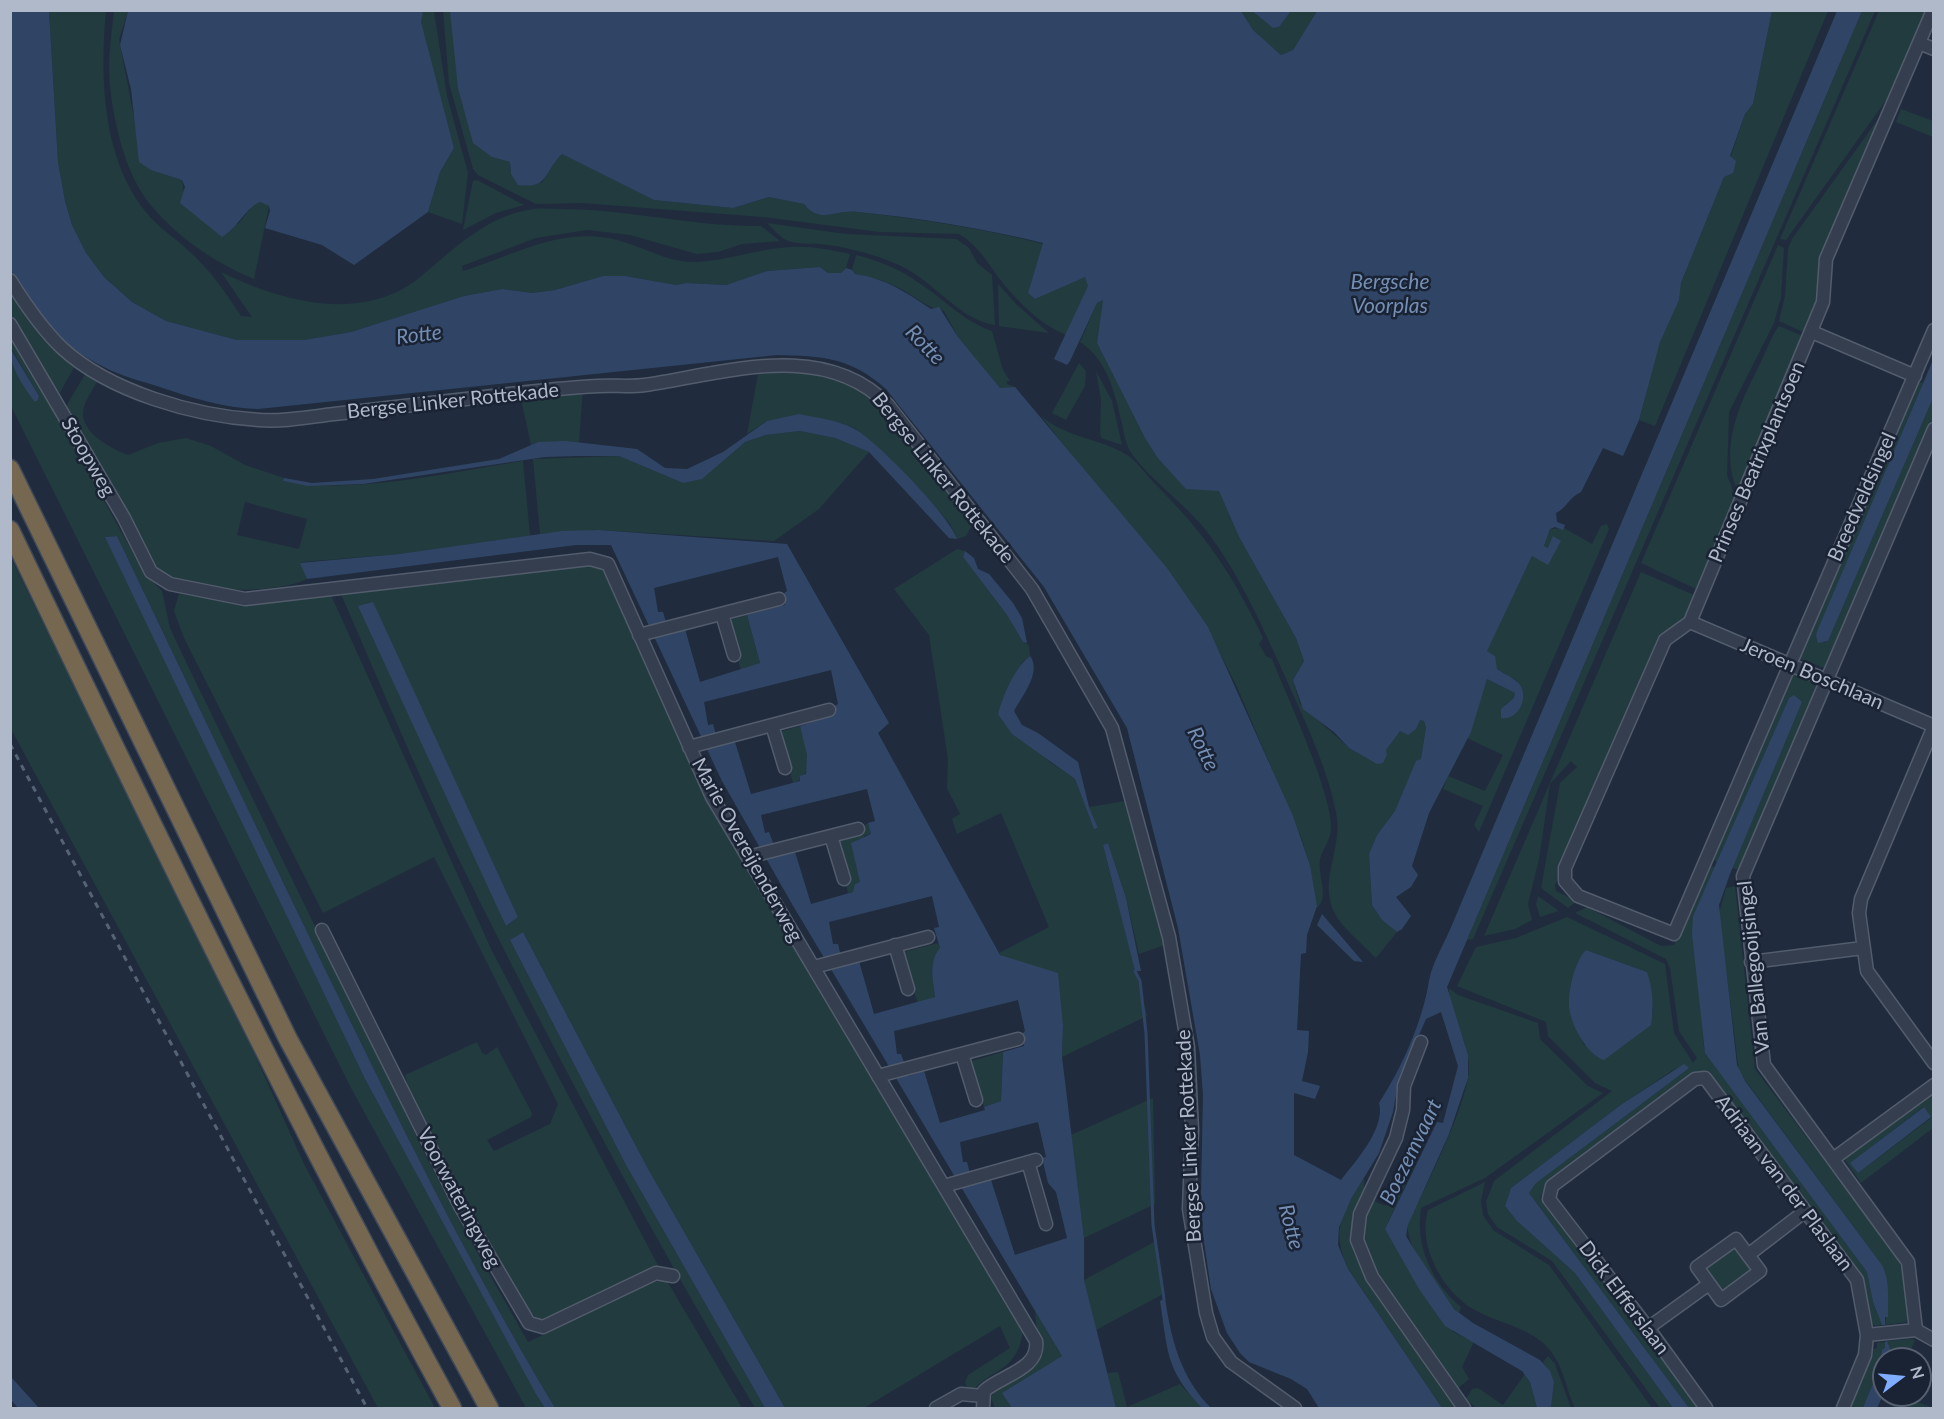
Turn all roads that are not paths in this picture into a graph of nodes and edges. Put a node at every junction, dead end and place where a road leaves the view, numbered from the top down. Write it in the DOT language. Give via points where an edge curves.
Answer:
graph roads {
  1 [pos="1933,10"];
  2 [pos="1919,43"];
  3 [pos="1934,49"];
  4 [pos="10,280"];
  5 [pos="10,324"];
  6 [pos="1934,330"];
  7 [pos="1812,332"];
  8 [pos="1915,376"];
  9 [pos="1934,429"];
  10 [pos="10,469"];
  11 [pos="10,530"];
  12 [pos="170,585"];
  13 [pos="779,598"];
  14 [pos="722,614"];
  15 [pos="1690,622"];
  16 [pos="645,633"];
  17 [pos="734,655"];
  18 [pos="1788,664"];
  19 [pos="1826,680"];
  20 [pos="829,710"];
  21 [pos="772,725"];
  22 [pos="1934,726"];
  23 [pos="695,746"];
  24 [pos="785,768"];
  25 [pos="858,829"];
  26 [pos="831,836"];
  27 [pos="748,857"];
  28 [pos="844,879"];
  29 [pos="322,930"];
  30 [pos="928,937"];
  31 [pos="895,945"];
  32 [pos="1863,948"];
  33 [pos="1751,962"];
  34 [pos="819,966"];
  35 [pos="908,989"];
  36 [pos="1018,1039"];
  37 [pos="1421,1042"];
  38 [pos="962,1054"];
  39 [pos="1934,1063"];
  40 [pos="884,1075"];
  41 [pos="1695,1079"];
  42 [pos="1934,1085"];
  43 [pos="976,1100"];
  44 [pos="1833,1159"];
  45 [pos="948,1184"];
  46 [pos="1804,1212"];
  47 [pos="1046,1224"];
  48 [pos="1748,1255"];
  49 [pos="673,1276"];
  50 [pos="1709,1284"];
  51 [pos="1648,1328"];
  52 [pos="1916,1330"];
  53 [pos="1872,1335"];
  54 [pos="1934,1340"];
  55 [pos="983,1402"];
  56 [pos="452,1408"];
  57 [pos="489,1408"];
  58 [pos="936,1408"];
  59 [pos="1295,1408"];
  60 [pos="1464,1408"];
  61 [pos="1706,1408"];
  62 [pos="1843,1408"];
  1 -- 2 [label="street, Prinses Beatrixplantsoen"];
  2 -- 3 [label="street"];
  2 -- 7 [label="street, Prinses Beatrixplantsoen" via="1827,259 1823,302"];
  4 -- 59 [label="street, Bergse Linker Rottekade" via="36,319 62,348 111,382 203,413 260,420 548,390 641,385 780,366 826,369 874,390 1032,589 1112,728 1169,937 1188,1047 1190,1209 1206,1313 1213,1337 1231,1362"];
  5 -- 12 [label="street, Stoopweg" via="151,572"];
  6 -- 8 [label="street, Breedveldsingel"];
  7 -- 8 [label="street"];
  7 -- 15 [label="street, Prinses Beatrixplantsoen"];
  8 -- 18 [label="street, Breedveldsingel"];
  9 -- 19 [label="street, Breedveldsingel"];
  10 -- 57 [label="highway" via="288,1039"];
  11 -- 56 [label="highway" via="248,1019"];
  12 -- 16 [label="street, Marie Overeijenderweg" via="245,599 597,559 608,564"];
  13 -- 14 [label="street"];
  14 -- 16 [label="street"];
  14 -- 17 [label="street"];
  15 -- 18 [label="street, Jeroen Boschlaan"];
  15 -- 18 [label="street" via="1665,640 1564,868 1565,881 1578,896 1674,933"];
  16 -- 23 [label="street, Marie Overeijenderweg"];
  18 -- 19 [label="street, Jeroen Boschlaan"];
  19 -- 22 [label="street, Jeroen Boschlaan"];
  19 -- 33 [label="street, Van Ballegooijsingel" via="1743,876"];
  20 -- 21 [label="street"];
  21 -- 23 [label="street"];
  21 -- 24 [label="street"];
  22 -- 32 [label="street" via="1861,899"];
  23 -- 27 [label="street, Marie Overeijenderweg" via="712,797"];
  25 -- 26 [label="street"];
  26 -- 27 [label="street"];
  26 -- 28 [label="street"];
  27 -- 34 [label="street, Marie Overeijenderweg"];
  29 -- 49 [label="street, Voorwateringweg" via="460,1206 530,1323 543,1327 656,1273"];
  30 -- 31 [label="street"];
  31 -- 34 [label="street"];
  31 -- 35 [label="street"];
  32 -- 33 [label="street"];
  32 -- 39 [label="street" via="1873,982"];
  33 -- 44 [label="street, Van Ballegooijsingel" via="1764,1065"];
  34 -- 40 [label="street, Marie Overeijenderweg"];
  36 -- 38 [label="street"];
  37 -- 60 [label="street" via="1404,1086 1396,1138 1357,1227 1360,1251 1372,1276"];
  38 -- 40 [label="street"];
  38 -- 43 [label="street"];
  40 -- 45 [label="street, Marie Overeijenderweg"];
  41 -- 46 [label="street, Adriaan van der Plaslaan" via="1705,1078"];
  41 -- 51 [label="street, Dick Elfferslaan" via="1552,1186 1549,1200"];
  42 -- 44 [label="street"];
  44 -- 52 [label="street, Van Ballegooijsingel" via="1908,1262"];
  45 -- 47 [label="street" via="1032,1161"];
  45 -- 55 [label="street, Marie Overeijenderweg" via="1036,1341 1034,1359 989,1387"];
  46 -- 48 [label="street"];
  46 -- 53 [label="street, Adriaan van der Plaslaan" via="1857,1280"];
  48 -- 50 [label="street" via="1760,1271 1721,1300"];
  48 -- 50 [label="street" via="1736,1239 1697,1267"];
  50 -- 51 [label="street"];
  51 -- 61 [label="street, Dick Elfferslaan"];
  52 -- 53 [label="street"];
  52 -- 54 [label="street"];
  53 -- 62 [label="street"];
  55 -- 58 [label="street" via="961,1394"];
}
